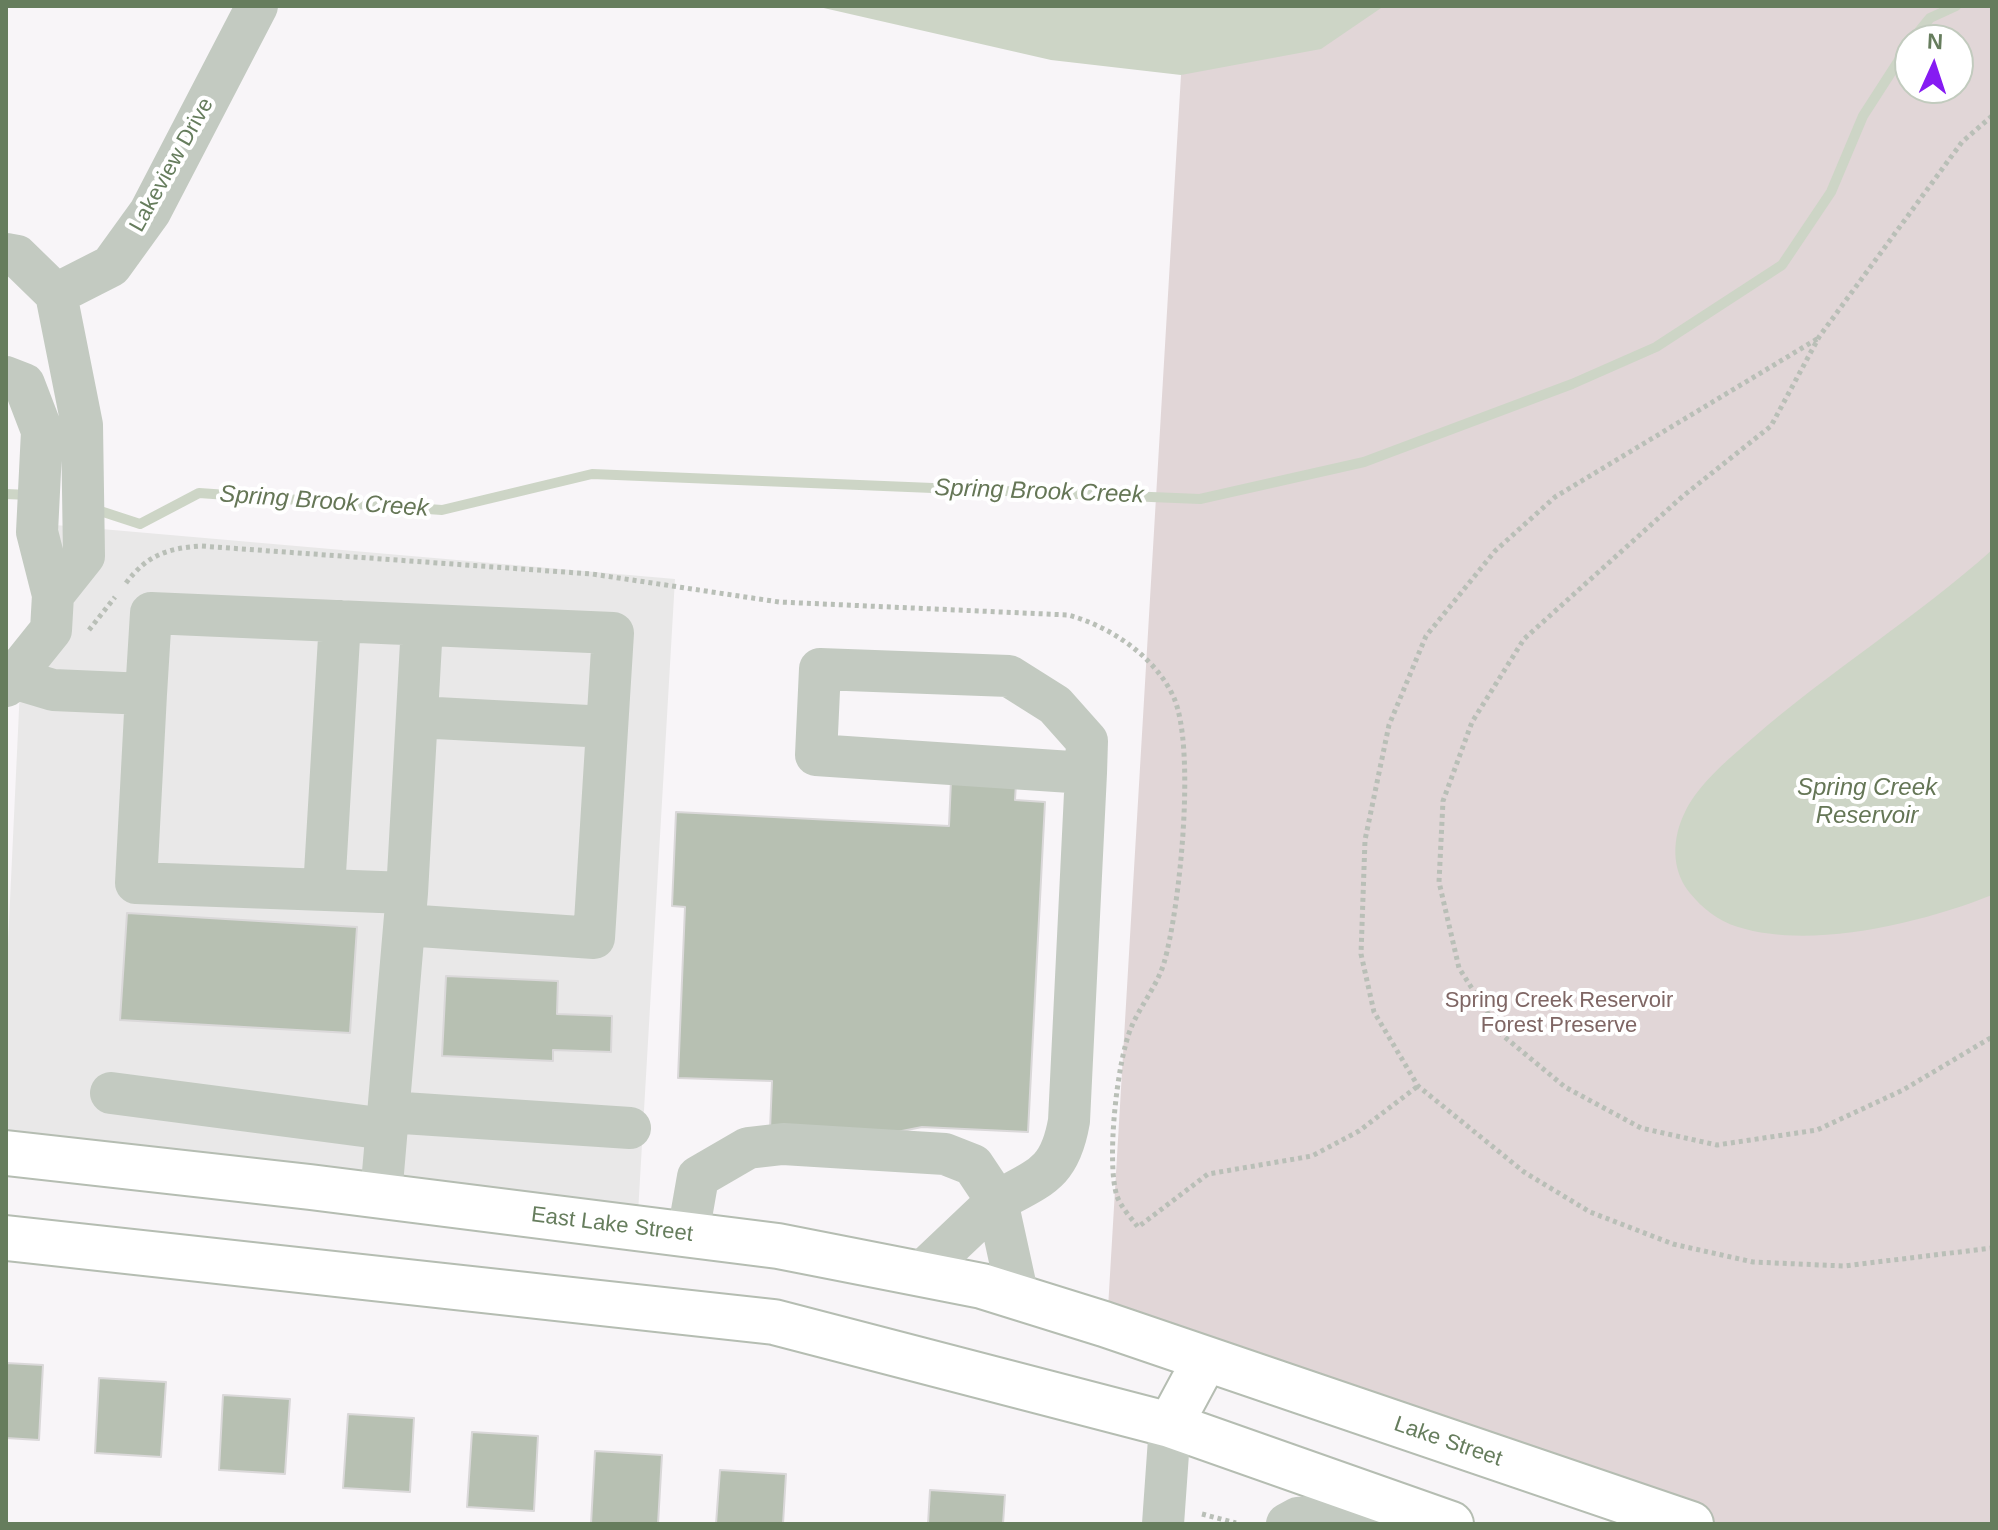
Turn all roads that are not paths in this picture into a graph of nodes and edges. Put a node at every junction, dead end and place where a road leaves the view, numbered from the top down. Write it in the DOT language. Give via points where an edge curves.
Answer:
graph roads {
  1 [pos="257,6"];
  2 [pos="6,254"];
  3 [pos="56,294"];
  4 [pos="6,377"];
  5 [pos="53,595"];
  6 [pos="340,621"];
  7 [pos="422,625"];
  8 [pos="10,682"];
  9 [pos="146,694"];
  10 [pos="417,717"];
  11 [pos="607,727"];
  12 [pos="1086,773"];
  13 [pos="324,890"];
  14 [pos="406,909"];
  15 [pos="111,1093"];
  16 [pos="387,1121"];
  17 [pos="630,1128"];
  18 [pos="6,1153"];
  19 [pos="381,1196"];
  20 [pos="997,1201"];
  21 [pos="688,1234"];
  22 [pos="6,1238"];
  23 [pos="920,1274"];
  24 [pos="1018,1297"];
  25 [pos="1205,1360"];
  26 [pos="1170,1425"];
  27 [pos="1406,1508"];
  28 [pos="1180,1518"];
  29 [pos="1287,1524"];
  30 [pos="1451,1524"];
  31 [pos="1691,1524"];
  1 -- 3 [label="street, Lakeview Drive" via="150,212 111,266"];
  2 -- 3 [label="street" via="17,256"];
  3 -- 5 [label="street" via="82,425 84,556"];
  4 -- 5 [label="street" via="24,384 42,431 37,532"];
  5 -- 8 [label="street" via="51,630"];
  6 -- 7 [label="street"];
  6 -- 9 [label="street" via="151,613"];
  6 -- 13 [label="street"];
  7 -- 10 [label="street"];
  7 -- 11 [label="street" via="613,633"];
  8 -- 9 [label="street" via="53,690"];
  9 -- 13 [label="street" via="136,883"];
  10 -- 11 [label="street"];
  10 -- 14 [label="street"];
  11 -- 14 [label="street" via="594,938"];
  12 -- 12 [label="street" via="816,755 820,669 1009,676 1055,705 1087,741"];
  12 -- 20 [label="street" via="1064,1151 1044,1175"];
  13 -- 14 [label="street"];
  14 -- 16 [label="street"];
  15 -- 16 [label="street"];
  16 -- 17 [label="street"];
  16 -- 19 [label="street"];
  18 -- 19 [label="main road, East Lake Street"];
  19 -- 21 [label="main road, East Lake Street"];
  20 -- 21 [label="street" via="973,1165 945,1154 783,1144 748,1148 698,1177"];
  20 -- 23 [label="street"];
  20 -- 24 [label="street"];
  21 -- 23 [label="main road, East Lake Street"];
  22 -- 26 [label="main road" via="774,1322"];
  23 -- 24 [label="main road, East Lake Street"];
  24 -- 25 [label="main road, East Lake Street"];
  25 -- 26 [label="main road"];
  25 -- 31 [label="main road, Lake Street"];
  26 -- 27 [label="main road"];
  26 -- 28 [label="street"];
  27 -- 29 [label="street" via="1298,1518"];
  27 -- 30 [label="main road"];
}
